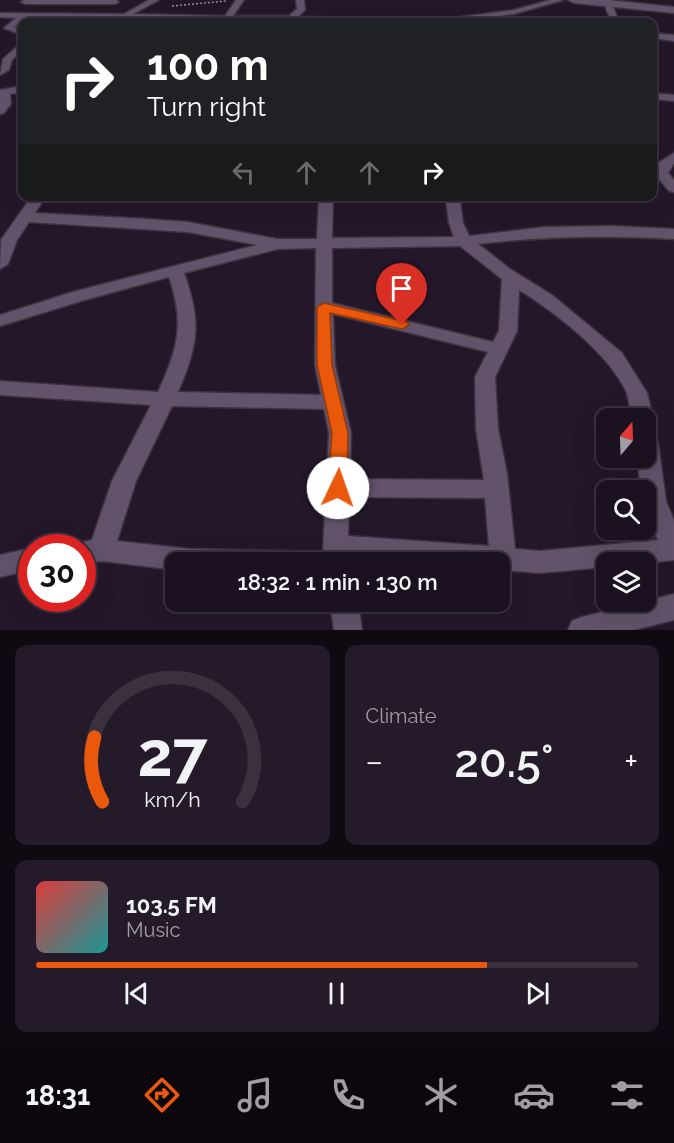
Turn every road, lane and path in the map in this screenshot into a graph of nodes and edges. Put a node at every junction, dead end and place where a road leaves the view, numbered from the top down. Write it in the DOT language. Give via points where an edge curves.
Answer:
graph roads {
  1 [pos="155,0"];
  2 [pos="240,0"];
  3 [pos="300,0"];
  4 [pos="559,0"];
  5 [pos="574,0"];
  6 [pos="27,1"];
  7 [pos="116,1"];
  8 [pos="608,3"];
  9 [pos="173,6"];
  10 [pos="674,10"];
  11 [pos="0,15"];
  12 [pos="11,15"];
  13 [pos="24,15"];
  14 [pos="103,15"];
  15 [pos="125,15"];
  16 [pos="20,18"];
  17 [pos="119,18"];
  18 [pos="160,18"];
  19 [pos="172,18"];
  20 [pos="228,18"];
  21 [pos="292,18"];
  22 [pos="473,18"];
  23 [pos="614,18"];
  24 [pos="18,20"];
  25 [pos="4,30"];
  26 [pos="657,38"];
  27 [pos="674,38"];
  28 [pos="18,49"];
  29 [pos="0,72"];
  30 [pos="18,90"];
  31 [pos="2,93"];
  32 [pos="657,96"];
  33 [pos="674,98"];
  34 [pos="0,111"];
  35 [pos="674,157"];
  36 [pos="674,188"];
  37 [pos="36,201"];
  38 [pos="326,201"];
  39 [pos="453,201"];
  40 [pos="25,217"];
  41 [pos="670,230"];
  42 [pos="464,241"];
  43 [pos="324,243"];
  44 [pos="278,244"];
  45 [pos="0,264"];
  46 [pos="175,272"];
  47 [pos="511,277"];
  48 [pos="324,307"];
  49 [pos="0,321"];
  50 [pos="498,350"];
  51 [pos="0,388"];
  52 [pos="164,399"];
  53 [pos="333,402"];
  54 [pos="640,408"];
  55 [pos="650,468"];
  56 [pos="338,488"];
  57 [pos="496,489"];
  58 [pos="96,543"];
  59 [pos="674,544"];
  60 [pos="674,549"];
  61 [pos="96,551"];
  62 [pos="331,552"];
  63 [pos="357,552"];
  64 [pos="424,552"];
  65 [pos="502,552"];
  66 [pos="165,558"];
  67 [pos="510,560"];
  68 [pos="18,562"];
  69 [pos="0,566"];
  70 [pos="674,607"];
  71 [pos="345,612"];
  72 [pos="348,630"];
  73 [pos="582,630"];
  1 -- 15 [label="street"];
  2 -- 20 [label="street"];
  3 -- 21 [label="street" via="301,10"];
  4 -- 22 [label="street"];
  5 -- 8 [label="street"];
  6 -- 7 [label="street"];
  6 -- 12 [label="street"];
  7 -- 14 [label="street"];
  8 -- 10 [label="street"];
  8 -- 23 [label="street"];
  9 -- 19 [label="street"];
  11 -- 12 [label="street"];
  12 -- 13 [label="street"];
  13 -- 14 [label="street"];
  13 -- 16 [label="street"];
  14 -- 15 [label="street"];
  15 -- 17 [label="street"];
  15 -- 18 [label="street"];
  24 -- 25 [label="street"];
  26 -- 27 [label="street"];
  28 -- 29 [label="street"];
  30 -- 31 [label="street"];
  31 -- 34 [label="street" via="6,104"];
  32 -- 33 [label="street"];
  35 -- 36 [label="street" via="661,173"];
  37 -- 40 [label="street"];
  38 -- 43 [label="street"];
  39 -- 42 [label="street"];
  40 -- 44 [label="street" via="158,224"];
  40 -- 45 [label="street" via="9,240"];
  41 -- 42 [label="street" via="545,232"];
  42 -- 43 [label="street"];
  42 -- 47 [label="street"];
  43 -- 44 [label="street"];
  43 -- 48 [label="street"];
  44 -- 46 [label="street"];
  46 -- 49 [label="street"];
  46 -- 52 [label="street" via="186,300 188,324 181,358"];
  47 -- 50 [label="street" via="508,330"];
  47 -- 54 [label="street" via="546,299 615,357 637,393"];
  48 -- 50 [label="street"];
  48 -- 53 [label="street" via="325,365"];
  50 -- 57 [label="street" via="485,377"];
  51 -- 52 [label="street"];
  52 -- 53 [label="street"];
  52 -- 58 [label="street"];
  53 -- 56 [label="street" via="340,433"];
  55 -- 59 [label="street" via="656,511"];
  56 -- 57 [label="street"];
  56 -- 62 [label="street"];
  57 -- 65 [label="street"];
  60 -- 67 [label="street" via="540,562"];
  61 -- 66 [label="street"];
  63 -- 64 [label="street" via="379,548"];
  68 -- 69 [label="street"];
  70 -- 73 [label="street"];
  71 -- 72 [label="street"];
}
